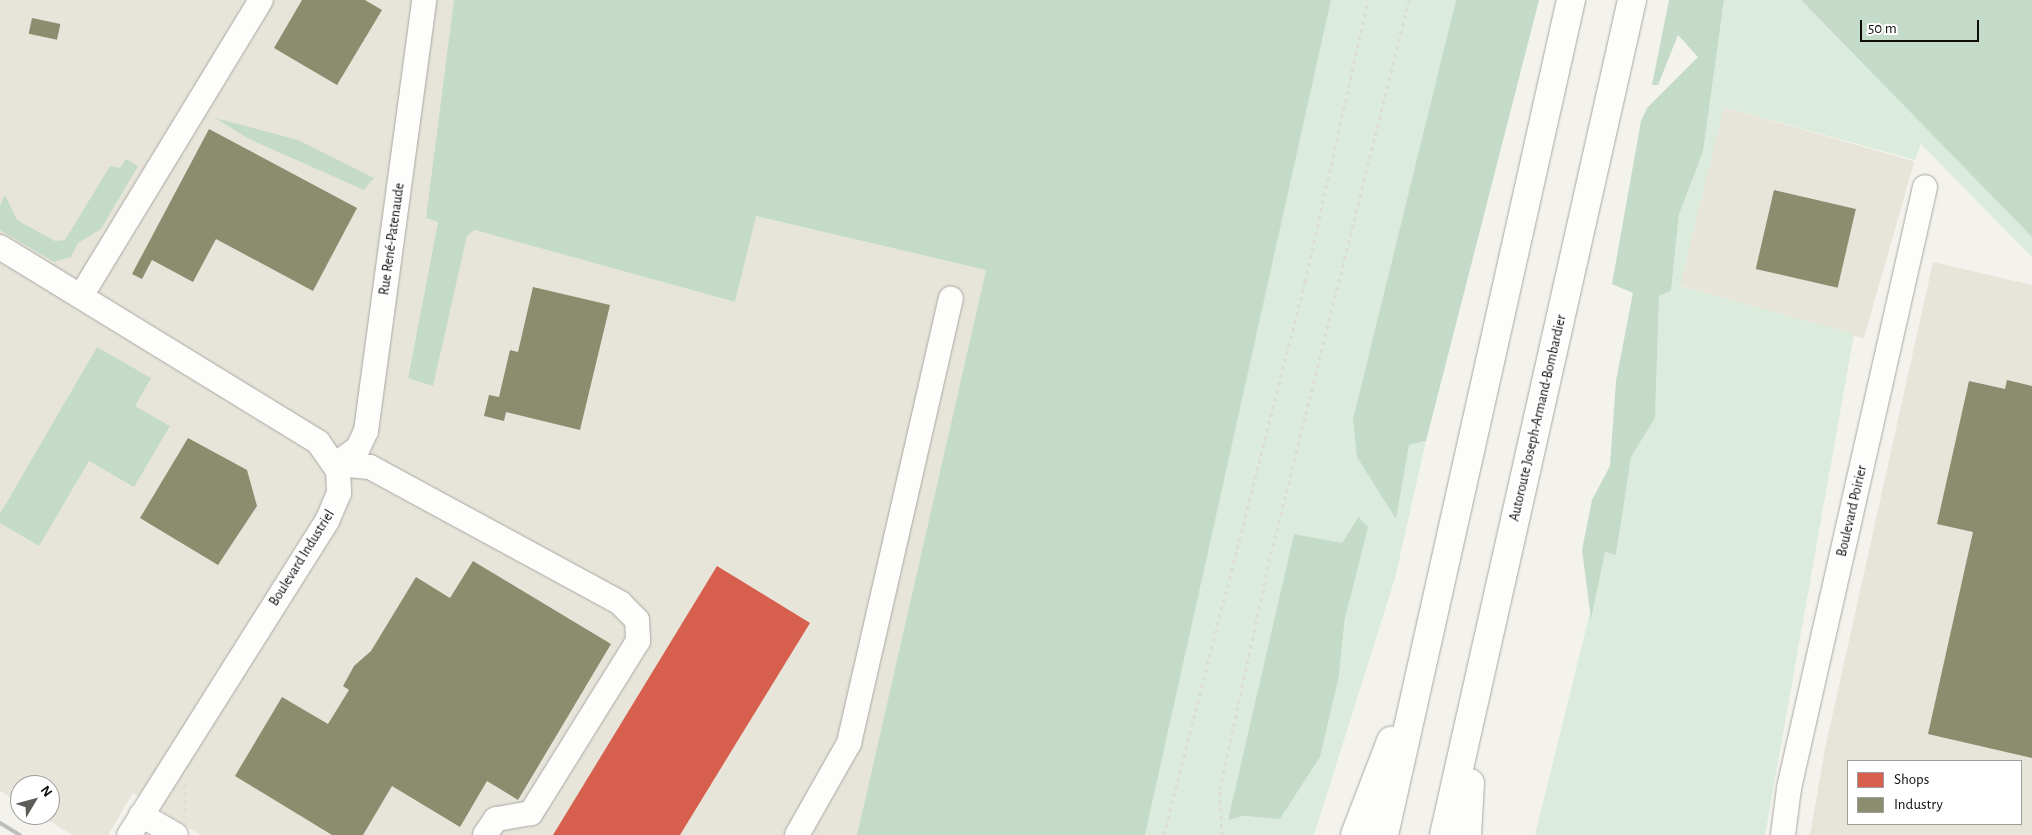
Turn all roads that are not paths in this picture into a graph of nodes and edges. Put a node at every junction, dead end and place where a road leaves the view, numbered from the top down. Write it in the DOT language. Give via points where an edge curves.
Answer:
graph roads {
  1 [pos="260,0"];
  2 [pos="424,0"];
  3 [pos="1571,0"];
  4 [pos="1632,0"];
  5 [pos="1925,187"];
  6 [pos="0,247"];
  7 [pos="81,296"];
  8 [pos="950,299"];
  9 [pos="336,464"];
  10 [pos="1427,643"];
  11 [pos="1475,699"];
  12 [pos="141,815"];
  13 [pos="183,830"];
  14 [pos="129,835"];
  15 [pos="485,835"];
  16 [pos="797,835"];
  17 [pos="1355,835"];
  18 [pos="1384,835"];
  19 [pos="1444,835"];
  20 [pos="1466,835"];
  21 [pos="1783,835"];
  1 -- 7 [label="street"];
  2 -- 9 [label="street, Rue René-Patenaude" via="366,432 358,448"];
  3 -- 10 [label="highway"];
  4 -- 11 [label="highway, Autoroute Joseph-Armand-Bombardier"];
  5 -- 21 [label="street, Boulevard Poirier" via="1790,788"];
  6 -- 7 [label="street"];
  7 -- 9 [label="street" via="318,442"];
  8 -- 16 [label="street" via="849,743"];
  9 -- 12 [label="street, Boulevard Industriel" via="339,493 327,521"];
  9 -- 15 [label="street" via="370,467 620,604 637,620 638,641 531,813 496,819"];
  10 -- 17 [label="highway"];
  10 -- 18 [label="highway"];
  11 -- 19 [label="highway, Autoroute Joseph-Armand-Bombardier"];
  11 -- 20 [label="highway"];
  12 -- 13 [label="street"];
  12 -- 14 [label="street, Boulevard Industriel"];
}
